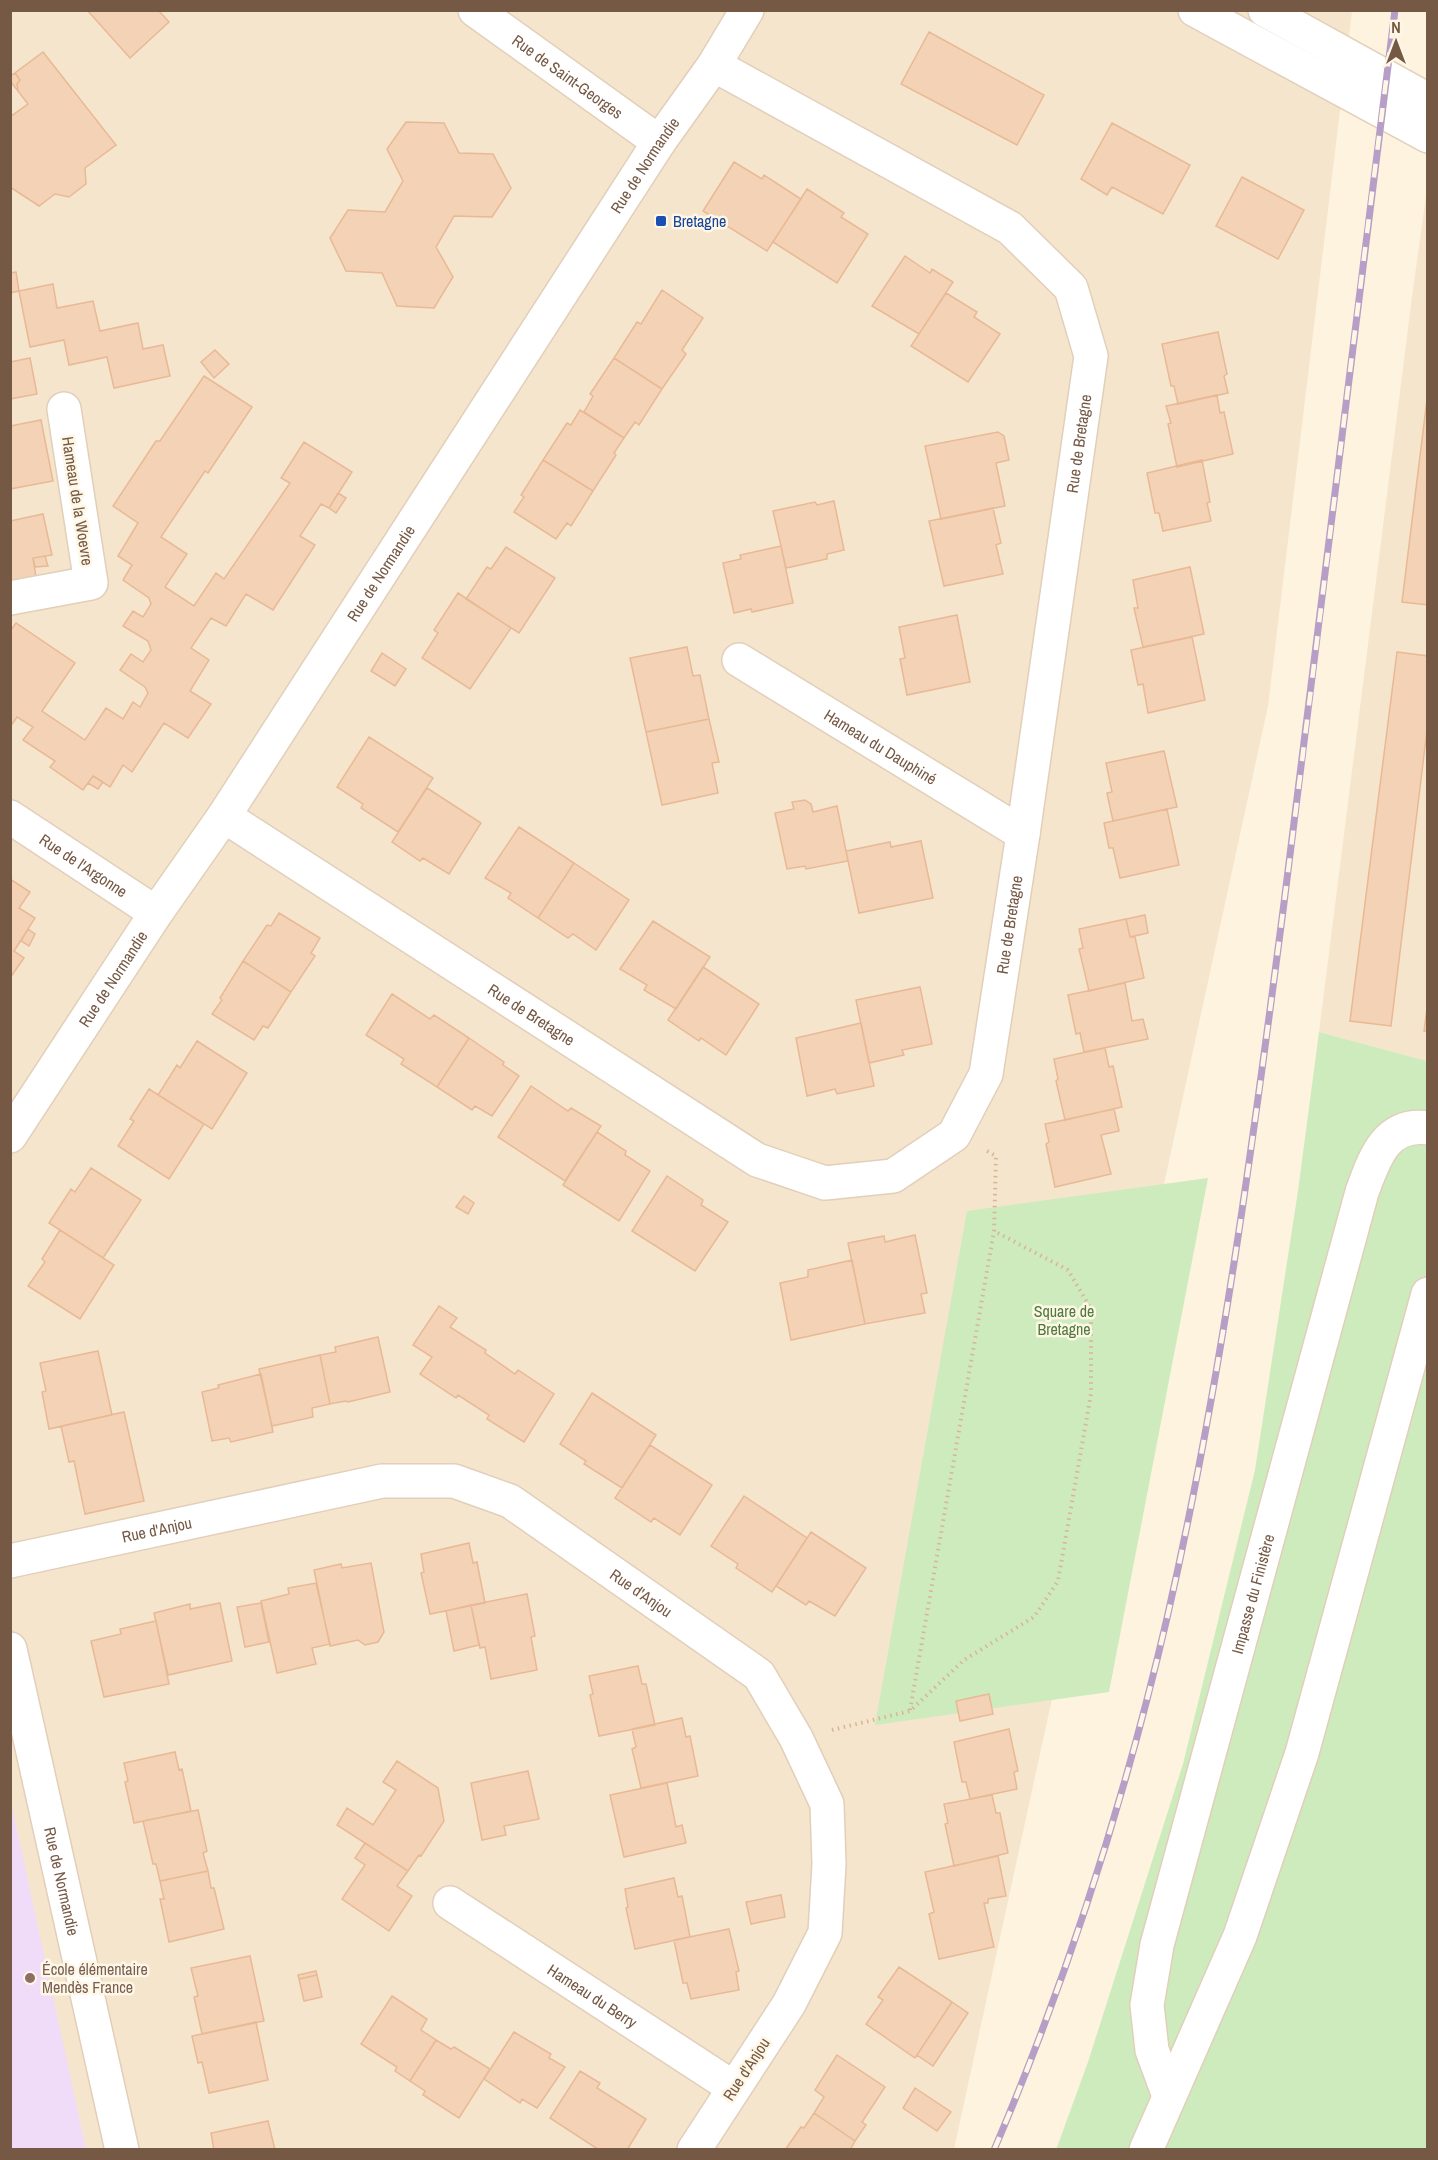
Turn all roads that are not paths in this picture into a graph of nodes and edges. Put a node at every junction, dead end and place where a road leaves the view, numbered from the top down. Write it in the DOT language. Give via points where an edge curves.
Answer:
graph roads {
  1 [pos="475,10"];
  2 [pos="747,10"];
  3 [pos="1196,10"];
  4 [pos="1265,10"];
  5 [pos="714,65"];
  6 [pos="1428,100"];
  7 [pos="1428,136"];
  8 [pos="659,142"];
  9 [pos="64,409"];
  10 [pos="10,598"];
  11 [pos="740,660"];
  12 [pos="224,816"];
  13 [pos="10,817"];
  14 [pos="1023,834"];
  15 [pos="156,913"];
  16 [pos="1428,1128"];
  17 [pos="10,1136"];
  18 [pos="1428,1294"];
  19 [pos="10,1561"];
  20 [pos="10,1649"];
  21 [pos="450,1904"];
  22 [pos="734,2088"];
  23 [pos="1169,2096"];
  24 [pos="122,2150"];
  25 [pos="694,2150"];
  26 [pos="1146,2150"];
  1 -- 8 [label="street, Rue de Saint-Georges"];
  2 -- 5 [label="street, Rue de Normandie"];
  3 -- 7 [label="street"];
  4 -- 6 [label="street"];
  5 -- 8 [label="street, Rue de Normandie"];
  5 -- 14 [label="street, Rue de Bretagne" via="1010,228 1071,288 1091,356"];
  8 -- 12 [label="street, Rue de Normandie"];
  9 -- 10 [label="street, Hameau de la Woevre" via="91,583"];
  11 -- 14 [label="street, Hameau du Dauphiné"];
  12 -- 14 [label="street, Rue de Bretagne" via="757,1160 825,1183 893,1176 954,1135 986,1074"];
  12 -- 15 [label="street, Rue de Normandie"];
  13 -- 15 [label="street, Rue de l'Argonne"];
  15 -- 17 [label="street, Rue de Normandie"];
  16 -- 23 [label="street, Impasse du Finistère" via="1399,1131 1379,1149 1362,1192 1157,1945 1147,2005 1152,2050"];
  18 -- 23 [label="street" via="1302,1753 1240,1936"];
  19 -- 22 [label="street, Rue d'Anjou" via="382,1481 454,1481 510,1501 759,1675 796,1738 826,1804 829,1864 825,1933 789,2004"];
  20 -- 24 [label="street, Rue de Normandie"];
  21 -- 22 [label="street, Hameau du Berry"];
  22 -- 25 [label="street, Rue d'Anjou"];
  23 -- 26 [label="street"];
}
